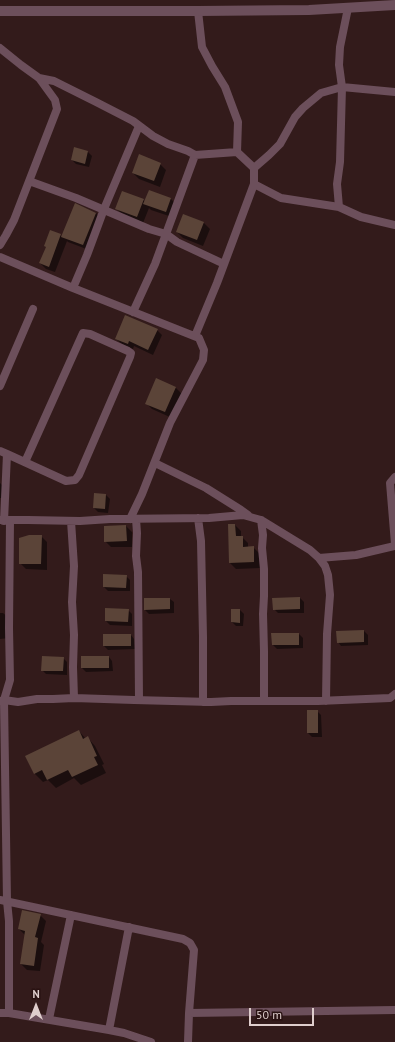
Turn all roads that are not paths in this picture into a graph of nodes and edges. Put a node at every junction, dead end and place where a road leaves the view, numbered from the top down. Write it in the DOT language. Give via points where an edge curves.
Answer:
graph roads {
  1 [pos="395,5"];
  2 [pos="348,8"];
  3 [pos="0,11"];
  4 [pos="198,11"];
  5 [pos="0,48"];
  6 [pos="39,78"];
  7 [pos="342,87"];
  8 [pos="395,92"];
  9 [pos="139,126"];
  10 [pos="237,152"];
  11 [pos="195,155"];
  12 [pos="254,168"];
  13 [pos="29,181"];
  14 [pos="254,184"];
  15 [pos="339,207"];
  16 [pos="104,209"];
  17 [pos="395,225"];
  18 [pos="166,234"];
  19 [pos="0,246"];
  20 [pos="0,257"];
  21 [pos="224,264"];
  22 [pos="73,288"];
  23 [pos="33,309"];
  24 [pos="133,312"];
  25 [pos="195,336"];
  26 [pos="4,367"];
  27 [pos="0,386"];
  28 [pos="4,452"];
  29 [pos="25,462"];
  30 [pos="155,463"];
  31 [pos="395,476"];
  32 [pos="250,517"];
  33 [pos="198,518"];
  34 [pos="133,519"];
  35 [pos="261,520"];
  36 [pos="5,521"];
  37 [pos="71,521"];
  38 [pos="395,545"];
  39 [pos="319,558"];
  40 [pos="395,694"];
  41 [pos="74,698"];
  42 [pos="2,700"];
  43 [pos="139,700"];
  44 [pos="264,701"];
  45 [pos="326,701"];
  46 [pos="203,702"];
  47 [pos="3,900"];
  48 [pos="71,915"];
  49 [pos="129,927"];
  50 [pos="395,1010"];
  51 [pos="189,1012"];
  52 [pos="0,1013"];
  53 [pos="10,1013"];
  54 [pos="49,1019"];
  55 [pos="109,1030"];
  56 [pos="151,1042"];
  57 [pos="188,1042"];
  1 -- 2 [label="street"];
  2 -- 4 [label="street"];
  2 -- 7 [label="street" via="340,47"];
  3 -- 4 [label="street"];
  4 -- 10 [label="street" via="202,47 225,87 238,122"];
  5 -- 6 [label="street"];
  6 -- 9 [label="street" via="54,82 96,102"];
  6 -- 13 [label="street" via="55,100 57,110"];
  7 -- 8 [label="street"];
  7 -- 12 [label="street" via="321,93 303,108 280,144"];
  7 -- 15 [label="street" via="337,184"];
  9 -- 11 [label="street" via="168,144"];
  9 -- 16 [label="street"];
  10 -- 11 [label="street"];
  10 -- 12 [label="street"];
  11 -- 18 [label="street"];
  12 -- 14 [label="street"];
  13 -- 16 [label="street"];
  13 -- 19 [label="street" via="14,220"];
  14 -- 15 [label="street" via="281,198"];
  14 -- 21 [label="street"];
  15 -- 17 [label="street" via="361,217"];
  16 -- 18 [label="street"];
  16 -- 22 [label="street"];
  18 -- 21 [label="street" via="177,242"];
  18 -- 24 [label="street"];
  20 -- 22 [label="street"];
  21 -- 25 [label="street"];
  22 -- 24 [label="street"];
  23 -- 26 [label="street"];
  24 -- 25 [label="street"];
  25 -- 30 [label="street" via="199,338 204,350 203,360 170,423"];
  26 -- 27 [label="street"];
  28 -- 29 [label="street"];
  28 -- 36 [label="street"];
  29 -- 29 [label="street" via="66,481 75,480 79,476 131,353 83,333"];
  30 -- 32 [label="street" via="206,488"];
  30 -- 34 [label="street"];
  31 -- 38 [label="street" via="390,483"];
  32 -- 33 [label="street" via="243,515"];
  32 -- 35 [label="street"];
  33 -- 34 [label="street"];
  33 -- 46 [label="street" via="201,541"];
  34 -- 37 [label="street"];
  34 -- 43 [label="street" via="137,533"];
  35 -- 39 [label="street"];
  35 -- 44 [label="street" via="264,569"];
  36 -- 37 [label="street"];
  36 -- 42 [label="street" via="10,680"];
  37 -- 41 [label="street" via="74,566"];
  38 -- 39 [label="street" via="356,554"];
  39 -- 45 [label="street" via="328,575 330,595"];
  40 -- 45 [label="street" via="390,698"];
  41 -- 42 [label="street" via="18,702"];
  41 -- 43 [label="street"];
  42 -- 47 [label="street"];
  43 -- 46 [label="street"];
  44 -- 45 [label="street"];
  44 -- 46 [label="street"];
  47 -- 48 [label="street"];
  47 -- 53 [label="street" via="9,921"];
  48 -- 49 [label="street"];
  48 -- 54 [label="street"];
  49 -- 51 [label="street" via="183,939 190,943 194,950"];
  49 -- 55 [label="street"];
  50 -- 51 [label="street"];
  51 -- 57 [label="street"];
  52 -- 53 [label="street"];
  53 -- 54 [label="street"];
  54 -- 55 [label="street"];
  55 -- 56 [label="street"];
}
